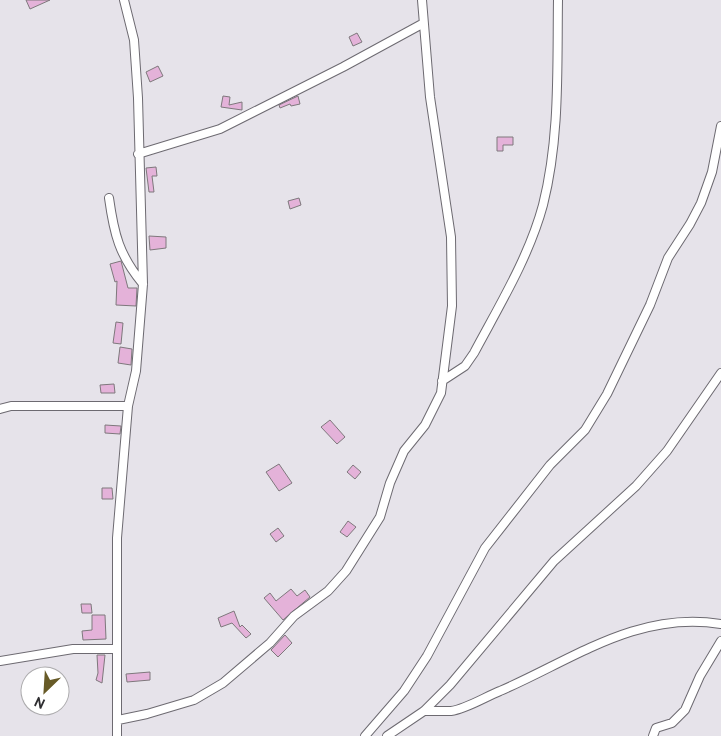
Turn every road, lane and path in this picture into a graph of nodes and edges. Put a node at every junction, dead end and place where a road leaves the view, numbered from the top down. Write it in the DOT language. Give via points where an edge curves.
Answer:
graph roads {
  1 [pos="124,0"];
  2 [pos="422,0"];
  3 [pos="558,0"];
  4 [pos="422,24"];
  5 [pos="721,126"];
  6 [pos="138,154"];
  7 [pos="109,198"];
  8 [pos="143,284"];
  9 [pos="721,373"];
  10 [pos="442,381"];
  11 [pos="128,406"];
  12 [pos="0,409"];
  13 [pos="721,624"];
  14 [pos="721,641"];
  15 [pos="118,649"];
  16 [pos="0,661"];
  17 [pos="424,711"];
  18 [pos="118,720"];
  19 [pos="117,736"];
  20 [pos="365,736"];
  21 [pos="387,736"];
  22 [pos="653,736"];
  1 -- 6 [label="street" via="134,40"];
  2 -- 4 [label="street"];
  3 -- 10 [label="street" via="554,140 540,213 524,256 474,354 465,366"];
  4 -- 6 [label="street" via="343,68 220,129"];
  4 -- 10 [label="street" via="451,237 452,306"];
  5 -- 20 [label="street" via="712,172 701,204 668,258 626,359 603,400 585,430 550,466 485,548 427,656 404,691"];
  6 -- 8 [label="street"];
  7 -- 8 [label="street" via="114,232 121,251"];
  8 -- 11 [label="street" via="136,371"];
  9 -- 17 [label="street" via="667,451 636,486 554,561 450,685"];
  10 -- 18 [label="street" via="441,393 425,425 404,451 380,517 346,571 328,591 294,616 270,643 223,683 194,700"];
  11 -- 12 [label="street" via="11,406"];
  11 -- 15 [label="street" via="117,538"];
  13 -- 17 [label="street" via="702,620 679,622 612,636 518,683 452,710"];
  14 -- 22 [label="street" via="685,710 672,723 656,728"];
  15 -- 16 [label="street" via="73,649"];
  15 -- 18 [label="street"];
  17 -- 21 [label="street"];
  18 -- 19 [label="street"];
}
